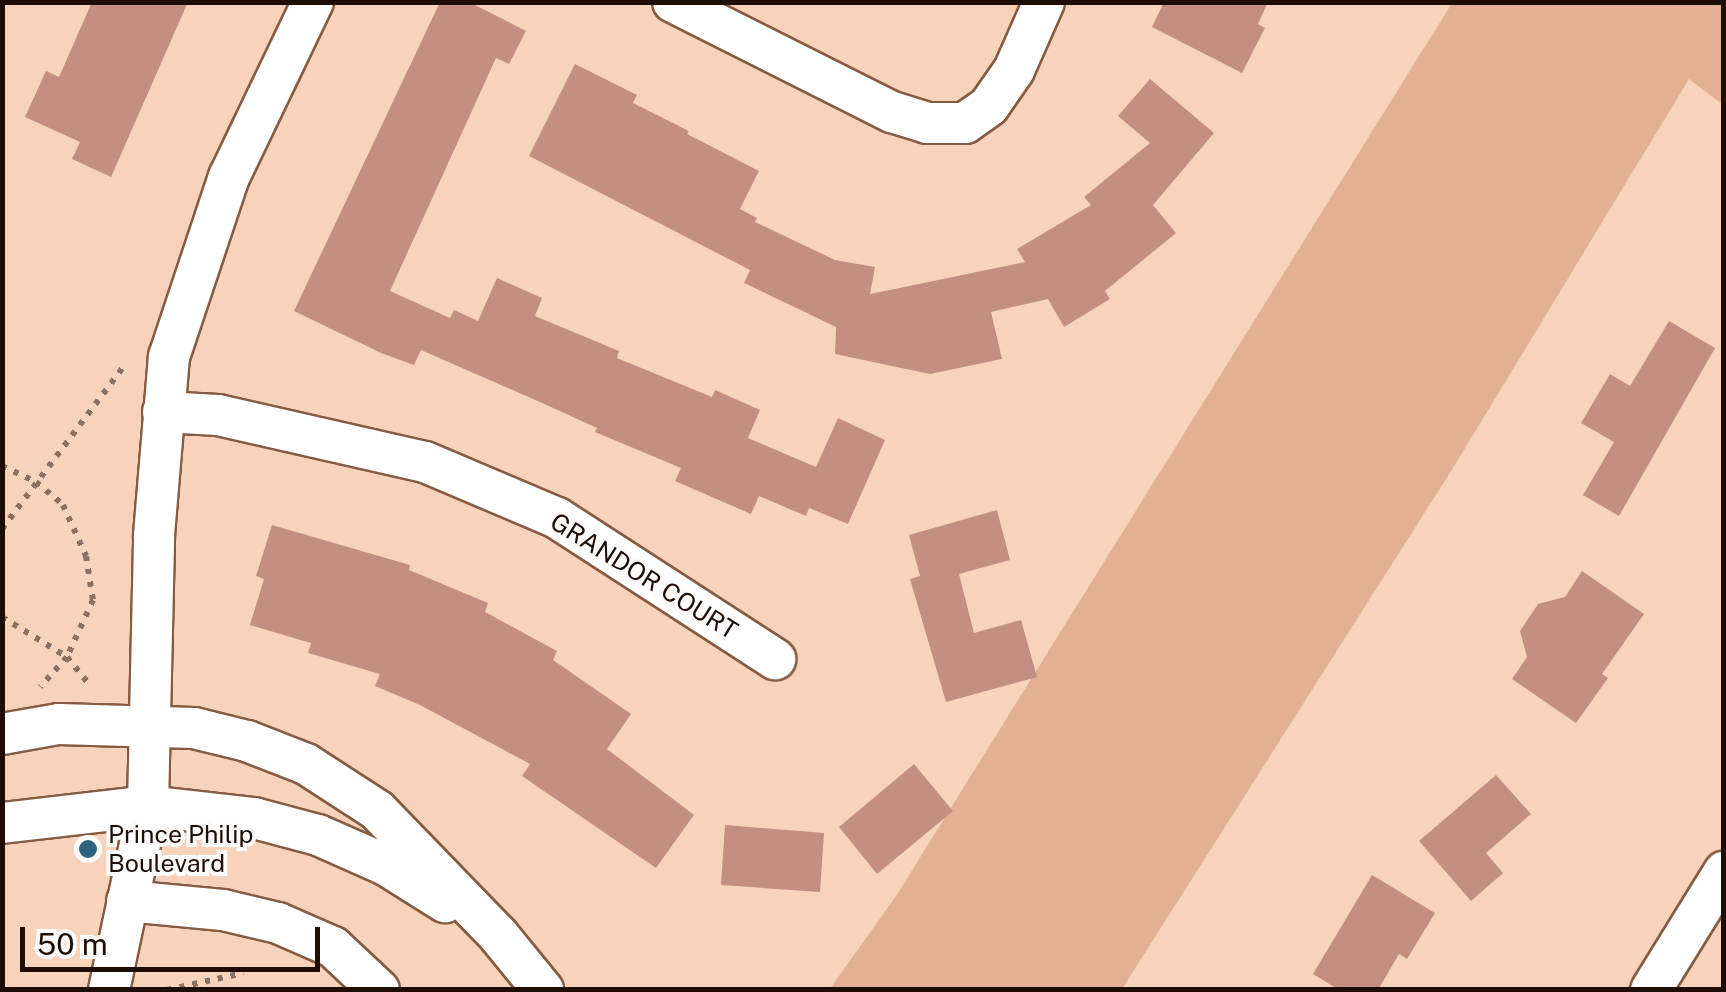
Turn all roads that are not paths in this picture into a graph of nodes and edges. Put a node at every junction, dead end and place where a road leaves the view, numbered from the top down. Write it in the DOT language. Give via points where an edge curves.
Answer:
graph roads {
  1 [pos="314,2"];
  2 [pos="673,2"];
  3 [pos="1044,2"];
  4 [pos="163,412"];
  5 [pos="775,659"];
  6 [pos="149,724"];
  7 [pos="2,734"];
  8 [pos="148,806"];
  9 [pos="2,822"];
  10 [pos="1724,872"];
  11 [pos="127,901"];
  12 [pos="499,936"];
  13 [pos="104,989"];
  14 [pos="379,990"];
  15 [pos="543,990"];
  16 [pos="1651,990"];
  1 -- 4 [label="street" via="202,248 169,356"];
  2 -- 3 [label="street" via="892,112 927,123 965,123 989,106 1014,70"];
  4 -- 5 [label="street, GRANDOR COURT" via="218,415 425,462 557,518"];
  4 -- 6 [label="street"];
  6 -- 7 [label="street" via="60,724"];
  6 -- 8 [label="street"];
  6 -- 12 [label="street" via="247,741 306,764 377,810"];
  8 -- 9 [label="street"];
  8 -- 11 [label="street"];
  8 -- 12 [label="street" via="254,818 318,835 386,865"];
  10 -- 16 [label="street"];
  11 -- 13 [label="street"];
  11 -- 14 [label="street" via="223,910 278,924 333,947"];
  12 -- 15 [label="street"];
}
